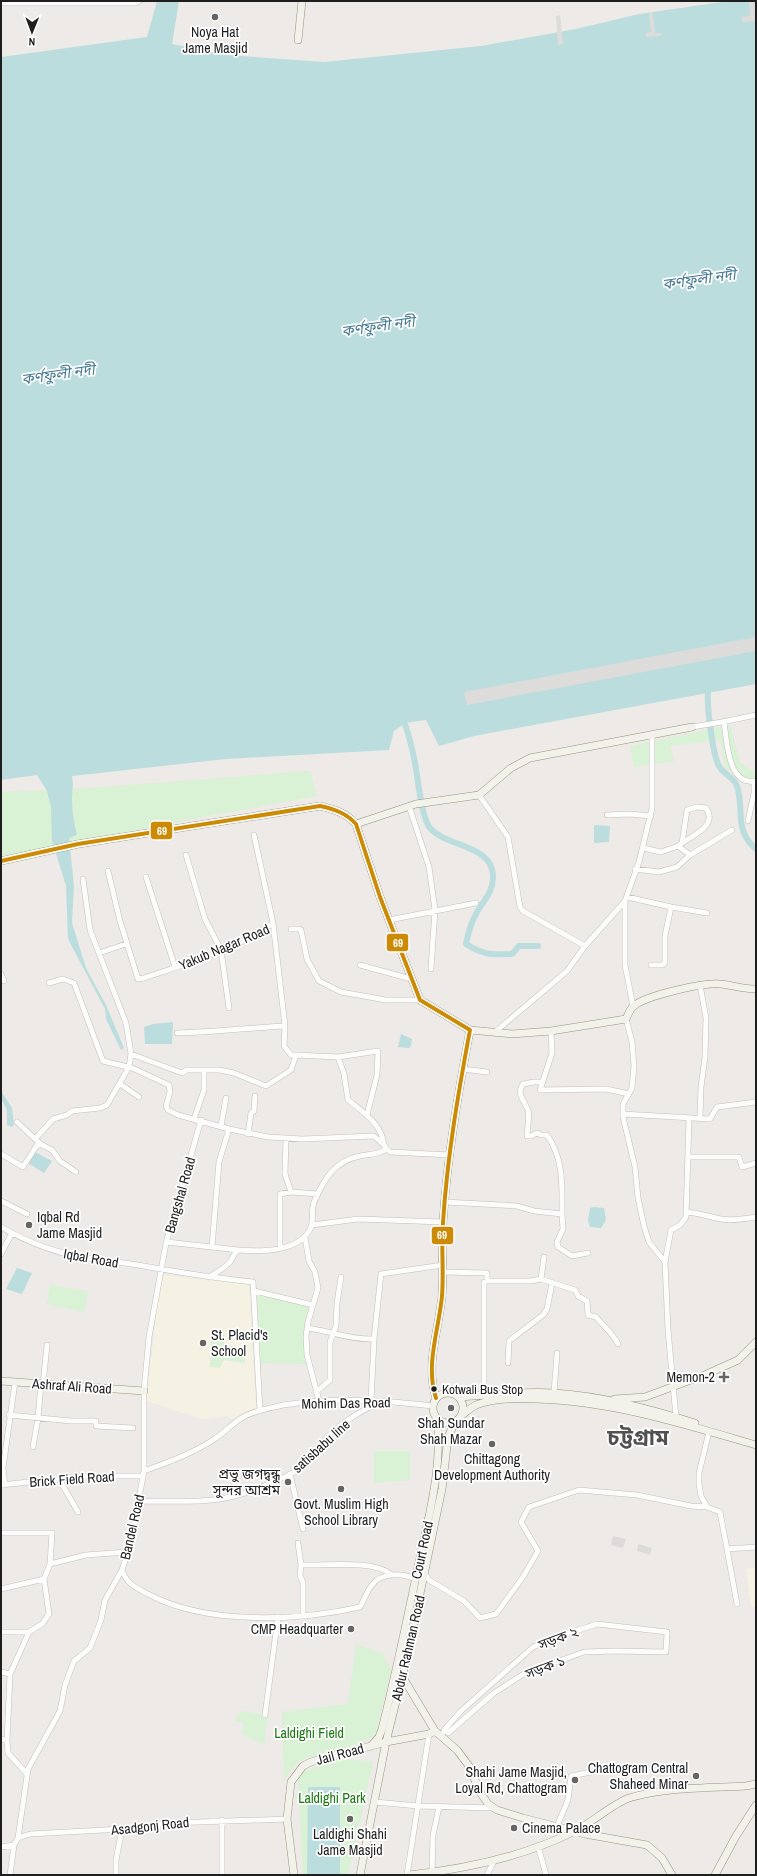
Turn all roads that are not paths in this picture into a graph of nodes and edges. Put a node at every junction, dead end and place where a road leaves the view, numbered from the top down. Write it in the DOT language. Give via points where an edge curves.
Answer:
graph roads {
  1 [pos="139,1"];
  2 [pos="302,1"];
  3 [pos="1,3"];
  4 [pos="298,40"];
  5 [pos="756,715"];
  6 [pos="723,722"];
  7 [pos="692,727"];
  8 [pos="652,734"];
  9 [pos="755,782"];
  10 [pos="479,795"];
  11 [pos="412,805"];
  12 [pos="607,815"];
  13 [pos="651,816"];
  14 [pos="748,821"];
  15 [pos="356,824"];
  16 [pos="732,830"];
  17 [pos="254,835"];
  18 [pos="680,845"];
  19 [pos="643,848"];
  20 [pos="186,855"];
  21 [pos="690,855"];
  22 [pos="1,862"];
  23 [pos="635,869"];
  24 [pos="108,871"];
  25 [pos="146,877"];
  26 [pos="83,879"];
  27 [pos="626,899"];
  28 [pos="476,903"];
  29 [pos="671,907"];
  30 [pos="435,910"];
  31 [pos="707,913"];
  32 [pos="389,920"];
  33 [pos="273,923"];
  34 [pos="291,929"];
  35 [pos="126,944"];
  36 [pos="585,946"];
  37 [pos="221,950"];
  38 [pos="99,953"];
  39 [pos="360,965"];
  40 [pos="651,965"];
  41 [pos="175,967"];
  42 [pos="431,969"];
  43 [pos="1,974"];
  44 [pos="411,979"];
  45 [pos="4,981"];
  46 [pos="50,983"];
  47 [pos="700,985"];
  48 [pos="756,989"];
  49 [pos="420,1000"];
  50 [pos="633,1006"];
  51 [pos="229,1008"];
  52 [pos="626,1019"];
  53 [pos="285,1026"];
  54 [pos="470,1030"];
  55 [pos="551,1031"];
  56 [pos="495,1032"];
  57 [pos="177,1033"];
  58 [pos="131,1054"];
  59 [pos="296,1055"];
  60 [pos="338,1057"];
  61 [pos="129,1067"];
  62 [pos="462,1069"];
  63 [pos="204,1071"];
  64 [pos="486,1072"];
  65 [pos="542,1082"];
  66 [pos="120,1084"];
  67 [pos="629,1094"];
  68 [pos="255,1096"];
  69 [pos="139,1097"];
  70 [pos="226,1098"];
  71 [pos="756,1102"];
  72 [pos="623,1114"];
  73 [pos="367,1115"];
  74 [pos="689,1118"];
  75 [pos="700,1118"];
  76 [pos="194,1119"];
  77 [pos="201,1120"];
  78 [pos="16,1122"];
  79 [pos="221,1126"];
  80 [pos="229,1129"];
  81 [pos="248,1134"];
  82 [pos="286,1138"];
  83 [pos="37,1141"];
  84 [pos="385,1147"];
  85 [pos="1,1154"];
  86 [pos="450,1155"];
  87 [pos="689,1157"];
  88 [pos="756,1163"];
  89 [pos="76,1172"];
  90 [pos="292,1192"];
  91 [pos="318,1194"];
  92 [pos="1,1202"];
  93 [pos="445,1202"];
  94 [pos="686,1212"];
  95 [pos="27,1214"];
  96 [pos="562,1214"];
  97 [pos="756,1217"];
  98 [pos="443,1222"];
  99 [pos="312,1225"];
  100 [pos="1,1227"];
  101 [pos="12,1233"];
  102 [pos="305,1237"];
  103 [pos="167,1242"];
  104 [pos="3,1244"];
  105 [pos="212,1247"];
  106 [pos="280,1248"];
  107 [pos="238,1250"];
  108 [pos="588,1253"];
  109 [pos="1,1254"];
  110 [pos="544,1257"];
  111 [pos="665,1262"];
  112 [pos="443,1269"];
  113 [pos="161,1270"];
  114 [pos="341,1276"];
  115 [pos="208,1277"];
  116 [pos="540,1279"];
  117 [pos="487,1281"];
  118 [pos="552,1283"];
  119 [pos="254,1291"];
  120 [pos="313,1305"];
  121 [pos="307,1328"];
  122 [pos="332,1332"];
  123 [pos="374,1339"];
  124 [pos="756,1342"];
  125 [pos="618,1344"];
  126 [pos="47,1345"];
  127 [pos="557,1353"];
  128 [pos="508,1363"];
  129 [pos="1,1381"];
  130 [pos="15,1382"];
  131 [pos="42,1384"];
  132 [pos="673,1386"];
  133 [pos="144,1391"];
  134 [pos="316,1392"];
  135 [pos="554,1393"];
  136 [pos="484,1395"];
  137 [pos="459,1397"];
  138 [pos="436,1398"];
  139 [pos="602,1399"];
  140 [pos="319,1401"];
  141 [pos="371,1401"];
  142 [pos="384,1401"];
  143 [pos="433,1406"];
  144 [pos="260,1411"];
  145 [pos="9,1415"];
  146 [pos="462,1416"];
  147 [pos="676,1417"];
  148 [pos="38,1418"];
  149 [pos="437,1419"];
  150 [pos="455,1422"];
  151 [pos="134,1428"];
  152 [pos="709,1432"];
  153 [pos="756,1442"];
  154 [pos="756,1445"];
  155 [pos="33,1446"];
  156 [pos="2,1468"];
  157 [pos="143,1473"];
  158 [pos="290,1474"];
  159 [pos="59,1479"];
  160 [pos="3,1485"];
  161 [pos="139,1501"];
  162 [pos="707,1506"];
  163 [pos="78,1512"];
  164 [pos="303,1529"];
  165 [pos="1,1533"];
  166 [pos="298,1543"];
  167 [pos="756,1547"];
  168 [pos="727,1549"];
  169 [pos="128,1552"];
  170 [pos="50,1564"];
  171 [pos="301,1565"];
  172 [pos="122,1570"];
  173 [pos="424,1573"];
  174 [pos="392,1575"];
  175 [pos="44,1579"];
  176 [pos="415,1579"];
  177 [pos="1,1589"];
  178 [pos="737,1604"];
  179 [pos="303,1616"];
  180 [pos="278,1617"];
  181 [pos="1,1632"];
  182 [pos="29,1632"];
  183 [pos="666,1644"];
  184 [pos="1,1672"];
  185 [pos="10,1674"];
  186 [pos="402,1676"];
  187 [pos="265,1715"];
  188 [pos="445,1729"];
  189 [pos="432,1732"];
  190 [pos="441,1737"];
  191 [pos="1,1739"];
  192 [pos="7,1741"];
  193 [pos="386,1742"];
  194 [pos="371,1746"];
  195 [pos="611,1768"];
  196 [pos="27,1774"];
  197 [pos="756,1784"];
  198 [pos="375,1802"];
  199 [pos="756,1805"];
  200 [pos="418,1806"];
  201 [pos="438,1807"];
  202 [pos="495,1808"];
  203 [pos="285,1819"];
  204 [pos="222,1820"];
  205 [pos="557,1826"];
  206 [pos="122,1829"];
  207 [pos="575,1831"];
  208 [pos="18,1838"];
  209 [pos="14,1845"];
  210 [pos="538,1846"];
  211 [pos="1,1847"];
  212 [pos="494,1861"];
  213 [pos="432,1873"];
  214 [pos="450,1873"];
  215 [pos="10,1875"];
  216 [pos="116,1875"];
  217 [pos="222,1875"];
  218 [pos="294,1875"];
  219 [pos="360,1875"];
  220 [pos="408,1875"];
  221 [pos="487,1875"];
  222 [pos="546,1875"];
  223 [pos="672,1875"];
  224 [pos="715,1875"];
  1 -- 3 [label="street"];
  2 -- 4 [label="main road"];
  5 -- 6 [label="street"];
  6 -- 7 [label="street"];
  6 -- 9 [label="street" via="735,773"];
  7 -- 8 [label="main road"];
  8 -- 10 [label="main road" via="530,758 511,768"];
  8 -- 13 [label="street"];
  9 -- 14 [label="street"];
  10 -- 11 [label="main road"];
  10 -- 36 [label="street" via="508,837 520,907"];
  11 -- 15 [label="main road"];
  11 -- 30 [label="street" via="429,867"];
  12 -- 13 [label="street"];
  13 -- 19 [label="street"];
  15 -- 22 [label="main road" via="337,810 320,806 78,844"];
  15 -- 32 [label="main road"];
  16 -- 21 [label="street"];
  17 -- 33 [label="street"];
  18 -- 18 [label="street" via="706,827 709,818 706,808 687,810"];
  18 -- 19 [label="street" via="661,852"];
  18 -- 21 [label="street"];
  19 -- 23 [label="street" via="640,862"];
  20 -- 37 [label="street" via="204,919"];
  21 -- 23 [label="street" via="677,867 659,872"];
  23 -- 27 [label="street"];
  24 -- 35 [label="street, Yakub Nagar Road"];
  25 -- 41 [label="street"];
  26 -- 38 [label="street" via="90,930"];
  27 -- 29 [label="street"];
  27 -- 36 [label="street"];
  27 -- 50 [label="street" via="624,965"];
  28 -- 30 [label="street"];
  29 -- 31 [label="street"];
  29 -- 40 [label="street" via="665,936 665,962 662,965"];
  30 -- 32 [label="street"];
  30 -- 42 [label="street"];
  32 -- 44 [label="main road"];
  33 -- 37 [label="street, Yakub Nagar Road" via="256,935"];
  33 -- 53 [label="street, Yakub Nagar Road"];
  34 -- 49 [label="street" via="300,930 307,959 319,981 342,992 386,1000"];
  35 -- 38 [label="street"];
  35 -- 41 [label="street, Yakub Nagar Road" via="138,979"];
  36 -- 56 [label="street" via="567,971"];
  37 -- 41 [label="street, Yakub Nagar Road"];
  37 -- 51 [label="street"];
  38 -- 58 [label="street" via="126,1023"];
  39 -- 44 [label="street"];
  43 -- 45 [label="street"];
  44 -- 49 [label="main road"];
  46 -- 61 [label="street" via="63,980 74,983 103,1061"];
  47 -- 48 [label="main road" via="718,983"];
  47 -- 50 [label="main road" via="658,995"];
  47 -- 75 [label="street" via="706,1018"];
  49 -- 54 [label="main road"];
  50 -- 52 [label="main road"];
  52 -- 55 [label="main road"];
  52 -- 67 [label="street" via="632,1042 634,1066"];
  53 -- 57 [label="street"];
  53 -- 59 [label="street, Yakub Nagar Road" via="284,1046 291,1055"];
  54 -- 56 [label="main road"];
  54 -- 62 [label="main road"];
  55 -- 56 [label="main road" via="512,1034"];
  55 -- 65 [label="street" via="552,1054"];
  58 -- 61 [label="street"];
  58 -- 63 [label="street" via="182,1073 187,1070"];
  59 -- 60 [label="street"];
  59 -- 63 [label="street" via="291,1070 266,1086 234,1073"];
  60 -- 73 [label="street" via="348,1100"];
  60 -- 73 [label="street" via="378,1051 377,1075"];
  61 -- 66 [label="street"];
  61 -- 76 [label="street" via="169,1085 166,1106 168,1110"];
  62 -- 64 [label="street"];
  62 -- 86 [label="main road"];
  63 -- 76 [label="street" via="202,1097"];
  65 -- 67 [label="street" via="542,1090 606,1089"];
  65 -- 96 [label="street" via="523,1084 520,1093 528,1111 527,1136 537,1133 548,1135 559,1156"];
  66 -- 69 [label="street"];
  66 -- 83 [label="street" via="106,1105 53,1119"];
  67 -- 72 [label="street" via="623,1104"];
  68 -- 81 [label="street"];
  70 -- 79 [label="street"];
  71 -- 75 [label="street" via="717,1107 710,1119"];
  72 -- 74 [label="street"];
  72 -- 111 [label="street" via="635,1167 644,1226 649,1242"];
  73 -- 84 [label="street" via="383,1137"];
  74 -- 75 [label="street"];
  74 -- 87 [label="street"];
  76 -- 77 [label="street"];
  77 -- 79 [label="street"];
  77 -- 103 [label="street, Bangshal Road"];
  78 -- 83 [label="street"];
  79 -- 80 [label="street"];
  80 -- 81 [label="street"];
  80 -- 105 [label="street" via="219,1162"];
  81 -- 82 [label="street"];
  82 -- 84 [label="street" via="374,1136"];
  82 -- 90 [label="street" via="285,1174"];
  83 -- 85 [label="street" via="23,1167"];
  83 -- 89 [label="street" via="52,1150 60,1161"];
  84 -- 86 [label="street" via="390,1152"];
  84 -- 91 [label="street" via="378,1154 362,1156 333,1168"];
  86 -- 93 [label="main road"];
  87 -- 88 [label="street" via="739,1157 741,1166"];
  87 -- 94 [label="street"];
  90 -- 91 [label="street"];
  90 -- 106 [label="street" via="280,1194"];
  91 -- 99 [label="street" via="312,1208"];
  92 -- 95 [label="street"];
  93 -- 96 [label="street" via="510,1205"];
  93 -- 98 [label="main road"];
  94 -- 97 [label="street" via="701,1213 719,1219 738,1220"];
  94 -- 111 [label="street" via="680,1225 671,1230"];
  96 -- 108 [label="street" via="563,1229 557,1242 558,1247 572,1256"];
  98 -- 99 [label="street" via="358,1219"];
  98 -- 112 [label="main road"];
  99 -- 102 [label="street"];
  100 -- 101 [label="street, Iqbal Road"];
  101 -- 104 [label="street"];
  101 -- 113 [label="street, Iqbal Road" via="56,1251"];
  102 -- 106 [label="street"];
  102 -- 120 [label="street" via="309,1261 315,1272 318,1288"];
  103 -- 105 [label="street"];
  103 -- 113 [label="street, Bangshal Road"];
  104 -- 109 [label="street"];
  105 -- 107 [label="street"];
  106 -- 107 [label="street" via="265,1251"];
  107 -- 115 [label="street" via="225,1267"];
  110 -- 116 [label="street"];
  111 -- 132 [label="street"];
  112 -- 117 [label="street" via="486,1272"];
  112 -- 123 [label="street" via="381,1274"];
  112 -- 138 [label="main road" via="442,1300 432,1366"];
  113 -- 115 [label="street"];
  113 -- 133 [label="street, Bandel Road" via="149,1337"];
  114 -- 122 [label="street" via="336,1326"];
  115 -- 119 [label="street" via="253,1282"];
  116 -- 117 [label="street"];
  116 -- 118 [label="street"];
  117 -- 136 [label="street" via="484,1282 483,1320"];
  118 -- 125 [label="street" via="575,1290 586,1300 588,1315 596,1317 613,1333"];
  118 -- 128 [label="street" via="543,1315 509,1341"];
  119 -- 120 [label="street"];
  119 -- 144 [label="street"];
  120 -- 121 [label="street"];
  121 -- 122 [label="street"];
  121 -- 134 [label="street" via="307,1355"];
  122 -- 123 [label="street" via="349,1338"];
  122 -- 134 [label="street" via="330,1380"];
  123 -- 141 [label="street"];
  124 -- 132 [label="main road" via="738,1360"];
  126 -- 131 [label="street"];
  127 -- 135 [label="street"];
  129 -- 130 [label="main road, Ashraf Ali Road"];
  130 -- 131 [label="main road, Ashraf Ali Road"];
  130 -- 145 [label="street"];
  131 -- 133 [label="main road, Ashraf Ali Road"];
  131 -- 148 [label="street"];
  132 -- 139 [label="main road" via="634,1399"];
  132 -- 147 [label="street"];
  133 -- 157 [label="street, Bandel Road"];
  134 -- 140 [label="street"];
  135 -- 136 [label="main road"];
  135 -- 139 [label="main road"];
  136 -- 137 [label="main road"];
  137 -- 138 [label="main road" via="445,1393"];
  137 -- 146 [label="main road" via="463,1404"];
  138 -- 143 [label="main road"];
  139 -- 147 [label="main road"];
  140 -- 141 [label="street, Mohim Das Road"];
  140 -- 144 [label="street, Mohim Das Road"];
  141 -- 142 [label="street, Mohim Das Road"];
  142 -- 143 [label="street, Mohim Das Road"];
  142 -- 158 [label="street, satisbabu line" via="370,1406 338,1427 322,1442 304,1466"];
  143 -- 149 [label="main road"];
  144 -- 157 [label="street, Mohim Das Road" via="245,1416 215,1439 178,1459"];
  145 -- 148 [label="street"];
  145 -- 156 [label="street"];
  146 -- 150 [label="main road"];
  146 -- 152 [label="main road" via="477,1405 498,1400 558,1399 602,1405"];
  147 -- 153 [label="main road"];
  148 -- 151 [label="street" via="96,1421 96,1426"];
  148 -- 155 [label="street"];
  149 -- 150 [label="main road" via="448,1424"];
  149 -- 176 [label="main road, Court Road" via="436,1479"];
  150 -- 173 [label="main road, Abdur Rahman Road" via="448,1437 442,1489"];
  152 -- 154 [label="main road"];
  152 -- 162 [label="street" via="699,1472 701,1496"];
  156 -- 160 [label="street"];
  157 -- 159 [label="street, Brick Field Road"];
  157 -- 161 [label="street, Bandel Road"];
  158 -- 161 [label="street, satisbabu line" via="248,1493 214,1501"];
  158 -- 164 [label="street"];
  159 -- 160 [label="street, Brick Field Road"];
  159 -- 163 [label="street"];
  161 -- 169 [label="street, Bandel Road"];
  162 -- 168 [label="street" via="720,1512"];
  162 -- 173 [label="street" via="691,1506 637,1495 579,1490 529,1507 521,1522 538,1551 496,1614 480,1618 464,1601 429,1580"];
  165 -- 170 [label="street" via="52,1533"];
  166 -- 171 [label="street"];
  167 -- 168 [label="street"];
  168 -- 178 [label="street"];
  169 -- 170 [label="street" via="86,1555"];
  169 -- 172 [label="street, Bandel Road"];
  170 -- 175 [label="street"];
  171 -- 174 [label="street" via="363,1565 387,1570"];
  171 -- 179 [label="street"];
  172 -- 180 [label="street" via="126,1581 165,1603 201,1612 245,1617"];
  172 -- 196 [label="street, Bandel Road" via="105,1600 101,1620 90,1648 74,1661 65,1684 60,1711"];
  173 -- 186 [label="main road, Abdur Rahman Road"];
  174 -- 176 [label="street" via="403,1574"];
  174 -- 179 [label="street" via="373,1583 360,1607 332,1614"];
  175 -- 177 [label="street"];
  175 -- 182 [label="street" via="49,1614 42,1624"];
  176 -- 194 [label="main road, Court Road" via="382,1729"];
  179 -- 180 [label="street"];
  180 -- 187 [label="street"];
  181 -- 182 [label="street"];
  182 -- 185 [label="street"];
  183 -- 188 [label="street, সড়ক ১" via="666,1652 584,1652 537,1669 522,1675 494,1693 448,1733"];
  183 -- 188 [label="street, সড়ক ২" via="667,1632 597,1624 566,1634 533,1647 461,1711"];
  184 -- 185 [label="street"];
  185 -- 192 [label="street"];
  186 -- 189 [label="main road"];
  186 -- 193 [label="main road, Abdur Rahman Road"];
  188 -- 190 [label="street"];
  189 -- 190 [label="main road"];
  189 -- 193 [label="main road, Jail Road"];
  189 -- 200 [label="street"];
  190 -- 202 [label="main road" via="470,1766 484,1799"];
  191 -- 192 [label="street"];
  192 -- 196 [label="street" via="8,1753"];
  193 -- 194 [label="main road, Jail Road"];
  193 -- 198 [label="main road, Abdur Rahman Road"];
  194 -- 203 [label="main road, Jail Road" via="303,1766 290,1782"];
  195 -- 205 [label="street" via="571,1776 568,1800"];
  196 -- 208 [label="street, Bandel Road"];
  197 -- 207 [label="main road" via="662,1791 628,1799"];
  198 -- 200 [label="street"];
  198 -- 219 [label="main road, Abdur Rahman Road"];
  199 -- 224 [label="main road"];
  200 -- 201 [label="street"];
  200 -- 220 [label="street"];
  201 -- 202 [label="street"];
  201 -- 213 [label="street" via="433,1835"];
  202 -- 205 [label="main road"];
  203 -- 204 [label="street, Asadgonj Road"];
  203 -- 218 [label="main road, Jail Road"];
  204 -- 206 [label="street, Asadgonj Road"];
  204 -- 217 [label="street"];
  205 -- 207 [label="main road"];
  206 -- 208 [label="street, Asadgonj Road" via="30,1834"];
  206 -- 216 [label="street"];
  207 -- 210 [label="main road"];
  207 -- 223 [label="main road" via="647,1845 662,1858"];
  208 -- 209 [label="street, Bandel Road"];
  209 -- 211 [label="street"];
  209 -- 215 [label="street, Bandel Road"];
  210 -- 212 [label="main road"];
  210 -- 222 [label="street"];
  212 -- 214 [label="main road"];
  212 -- 221 [label="street"];
  213 -- 214 [label="main road"];
  213 -- 220 [label="main road"];
}
